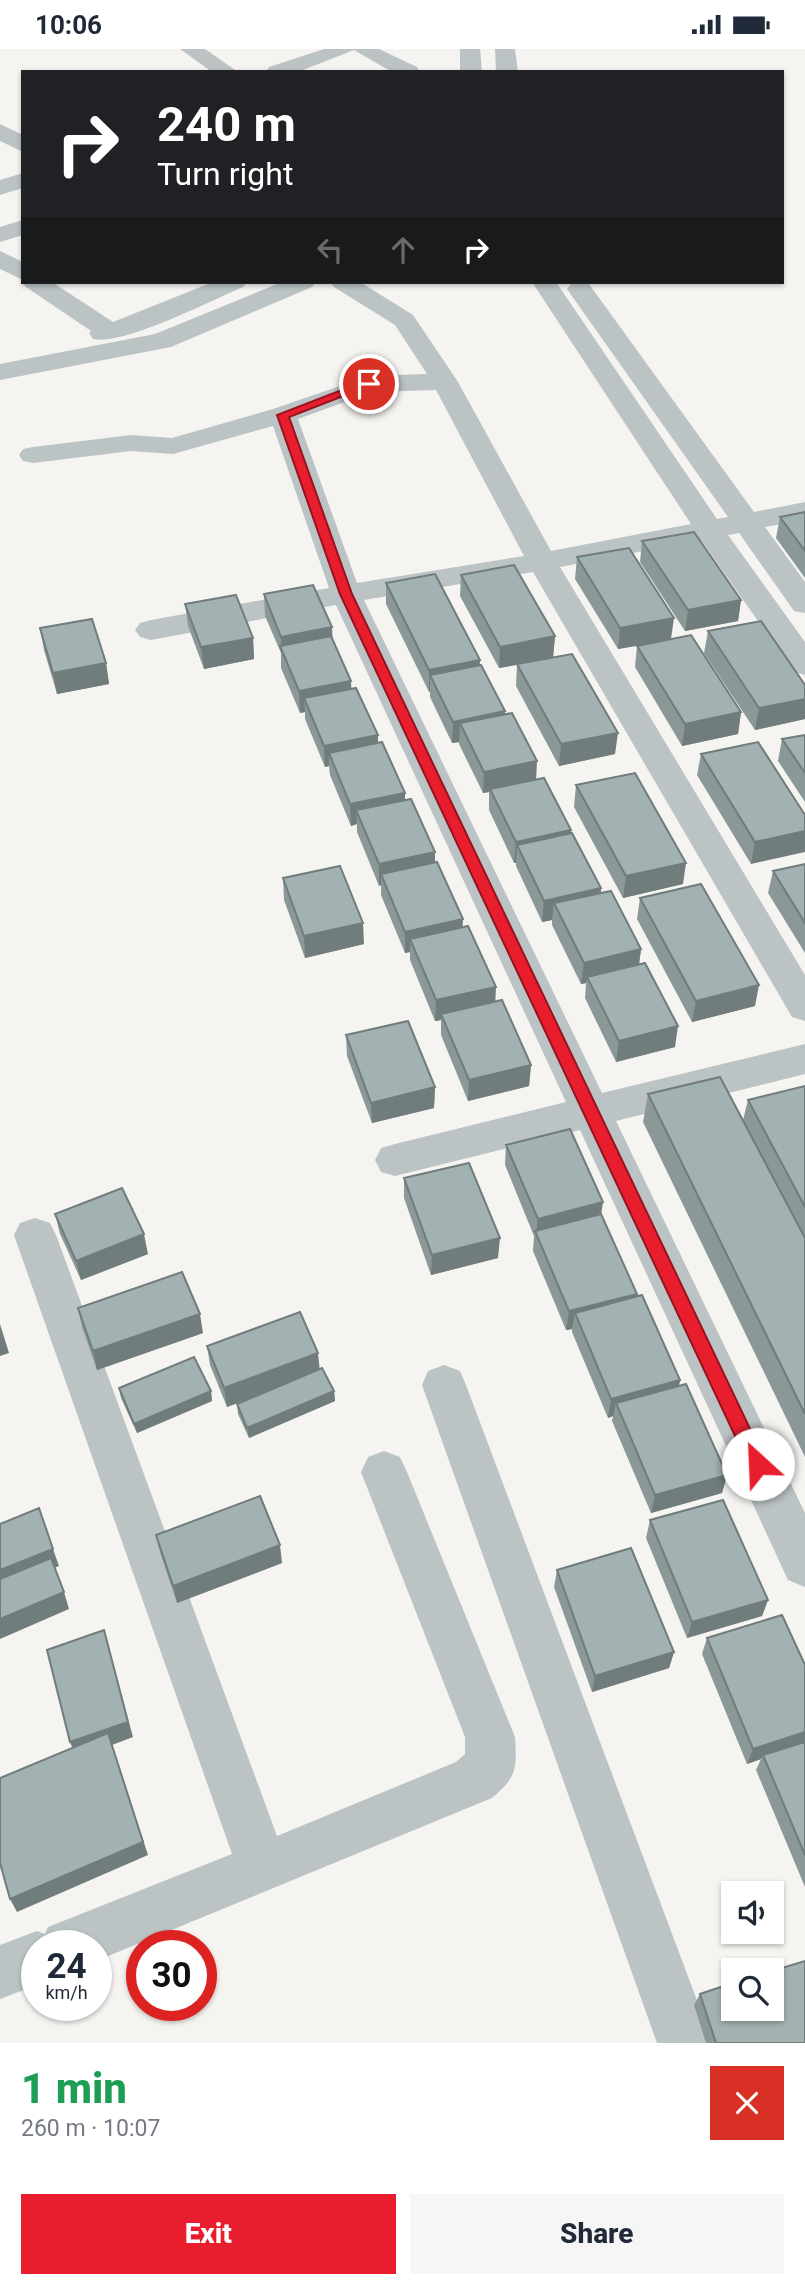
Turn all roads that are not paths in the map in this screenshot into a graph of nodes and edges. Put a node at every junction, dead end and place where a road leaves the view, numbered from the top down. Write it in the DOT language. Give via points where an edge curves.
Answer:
graph roads {
  1 [pos="190,49"];
  2 [pos="345,49"];
  3 [pos="363,49"];
  4 [pos="470,49"];
  5 [pos="505,49"];
  6 [pos="224,70"];
  7 [pos="283,70"];
  8 [pos="405,70"];
  9 [pos="471,70"];
  10 [pos="506,70"];
  11 [pos="0,131"];
  12 [pos="14,147"];
  13 [pos="21,181"];
  14 [pos="0,188"];
  15 [pos="21,228"];
  16 [pos="0,235"];
  17 [pos="0,258"];
  18 [pos="21,273"];
  19 [pos="38,284"];
  20 [pos="229,284"];
  21 [pos="298,284"];
  22 [pos="346,284"];
  23 [pos="545,284"];
  24 [pos="576,284"];
  25 [pos="110,331"];
  26 [pos="0,351"];
  27 [pos="0,372"];
  28 [pos="445,381"];
  29 [pos="282,415"];
  30 [pos="33,455"];
  31 [pos="805,511"];
  32 [pos="745,522"];
  33 [pos="710,531"];
  34 [pos="542,562"];
  35 [pos="346,594"];
  36 [pos="805,604"];
  37 [pos="151,630"];
  38 [pos="805,665"];
  39 [pos="805,1007"];
  40 [pos="805,1059"];
  41 [pos="592,1114"];
  42 [pos="395,1160"];
  43 [pos="35,1235"];
  44 [pos="444,1385"];
  45 [pos="383,1472"];
  46 [pos="805,1565"];
  47 [pos="263,1868"];
  48 [pos="106,1930"];
  49 [pos="21,1964"];
  50 [pos="0,1972"];
  51 [pos="685,2043"];
  1 -- 6 [label="street"];
  2 -- 7 [label="street"];
  3 -- 8 [label="street"];
  4 -- 9 [label="street"];
  5 -- 10 [label="street"];
  11 -- 12 [label="street"];
  13 -- 14 [label="street"];
  15 -- 16 [label="street"];
  17 -- 18 [label="street"];
  19 -- 25 [label="street"];
  20 -- 25 [label="street"];
  21 -- 27 [label="street" via="162,341"];
  22 -- 28 [label="street" via="404,320"];
  23 -- 33 [label="street"];
  24 -- 32 [label="street"];
  25 -- 26 [label="street"];
  28 -- 29 [label="street" via="369,384"];
  28 -- 34 [label="street"];
  29 -- 30 [label="street" via="173,446 131,443"];
  29 -- 35 [label="street"];
  31 -- 32 [label="street"];
  32 -- 33 [label="street"];
  32 -- 36 [label="street"];
  33 -- 34 [label="street"];
  33 -- 38 [label="street"];
  34 -- 35 [label="street"];
  34 -- 39 [label="street"];
  35 -- 37 [label="street"];
  35 -- 41 [label="street"];
  40 -- 41 [label="street"];
  41 -- 42 [label="street"];
  41 -- 46 [label="street"];
  43 -- 47 [label="street"];
  44 -- 51 [label="street"];
  45 -- 47 [label="street" via="490,1737 491,1766 474,1780"];
  47 -- 48 [label="street"];
  49 -- 50 [label="street"];
}
